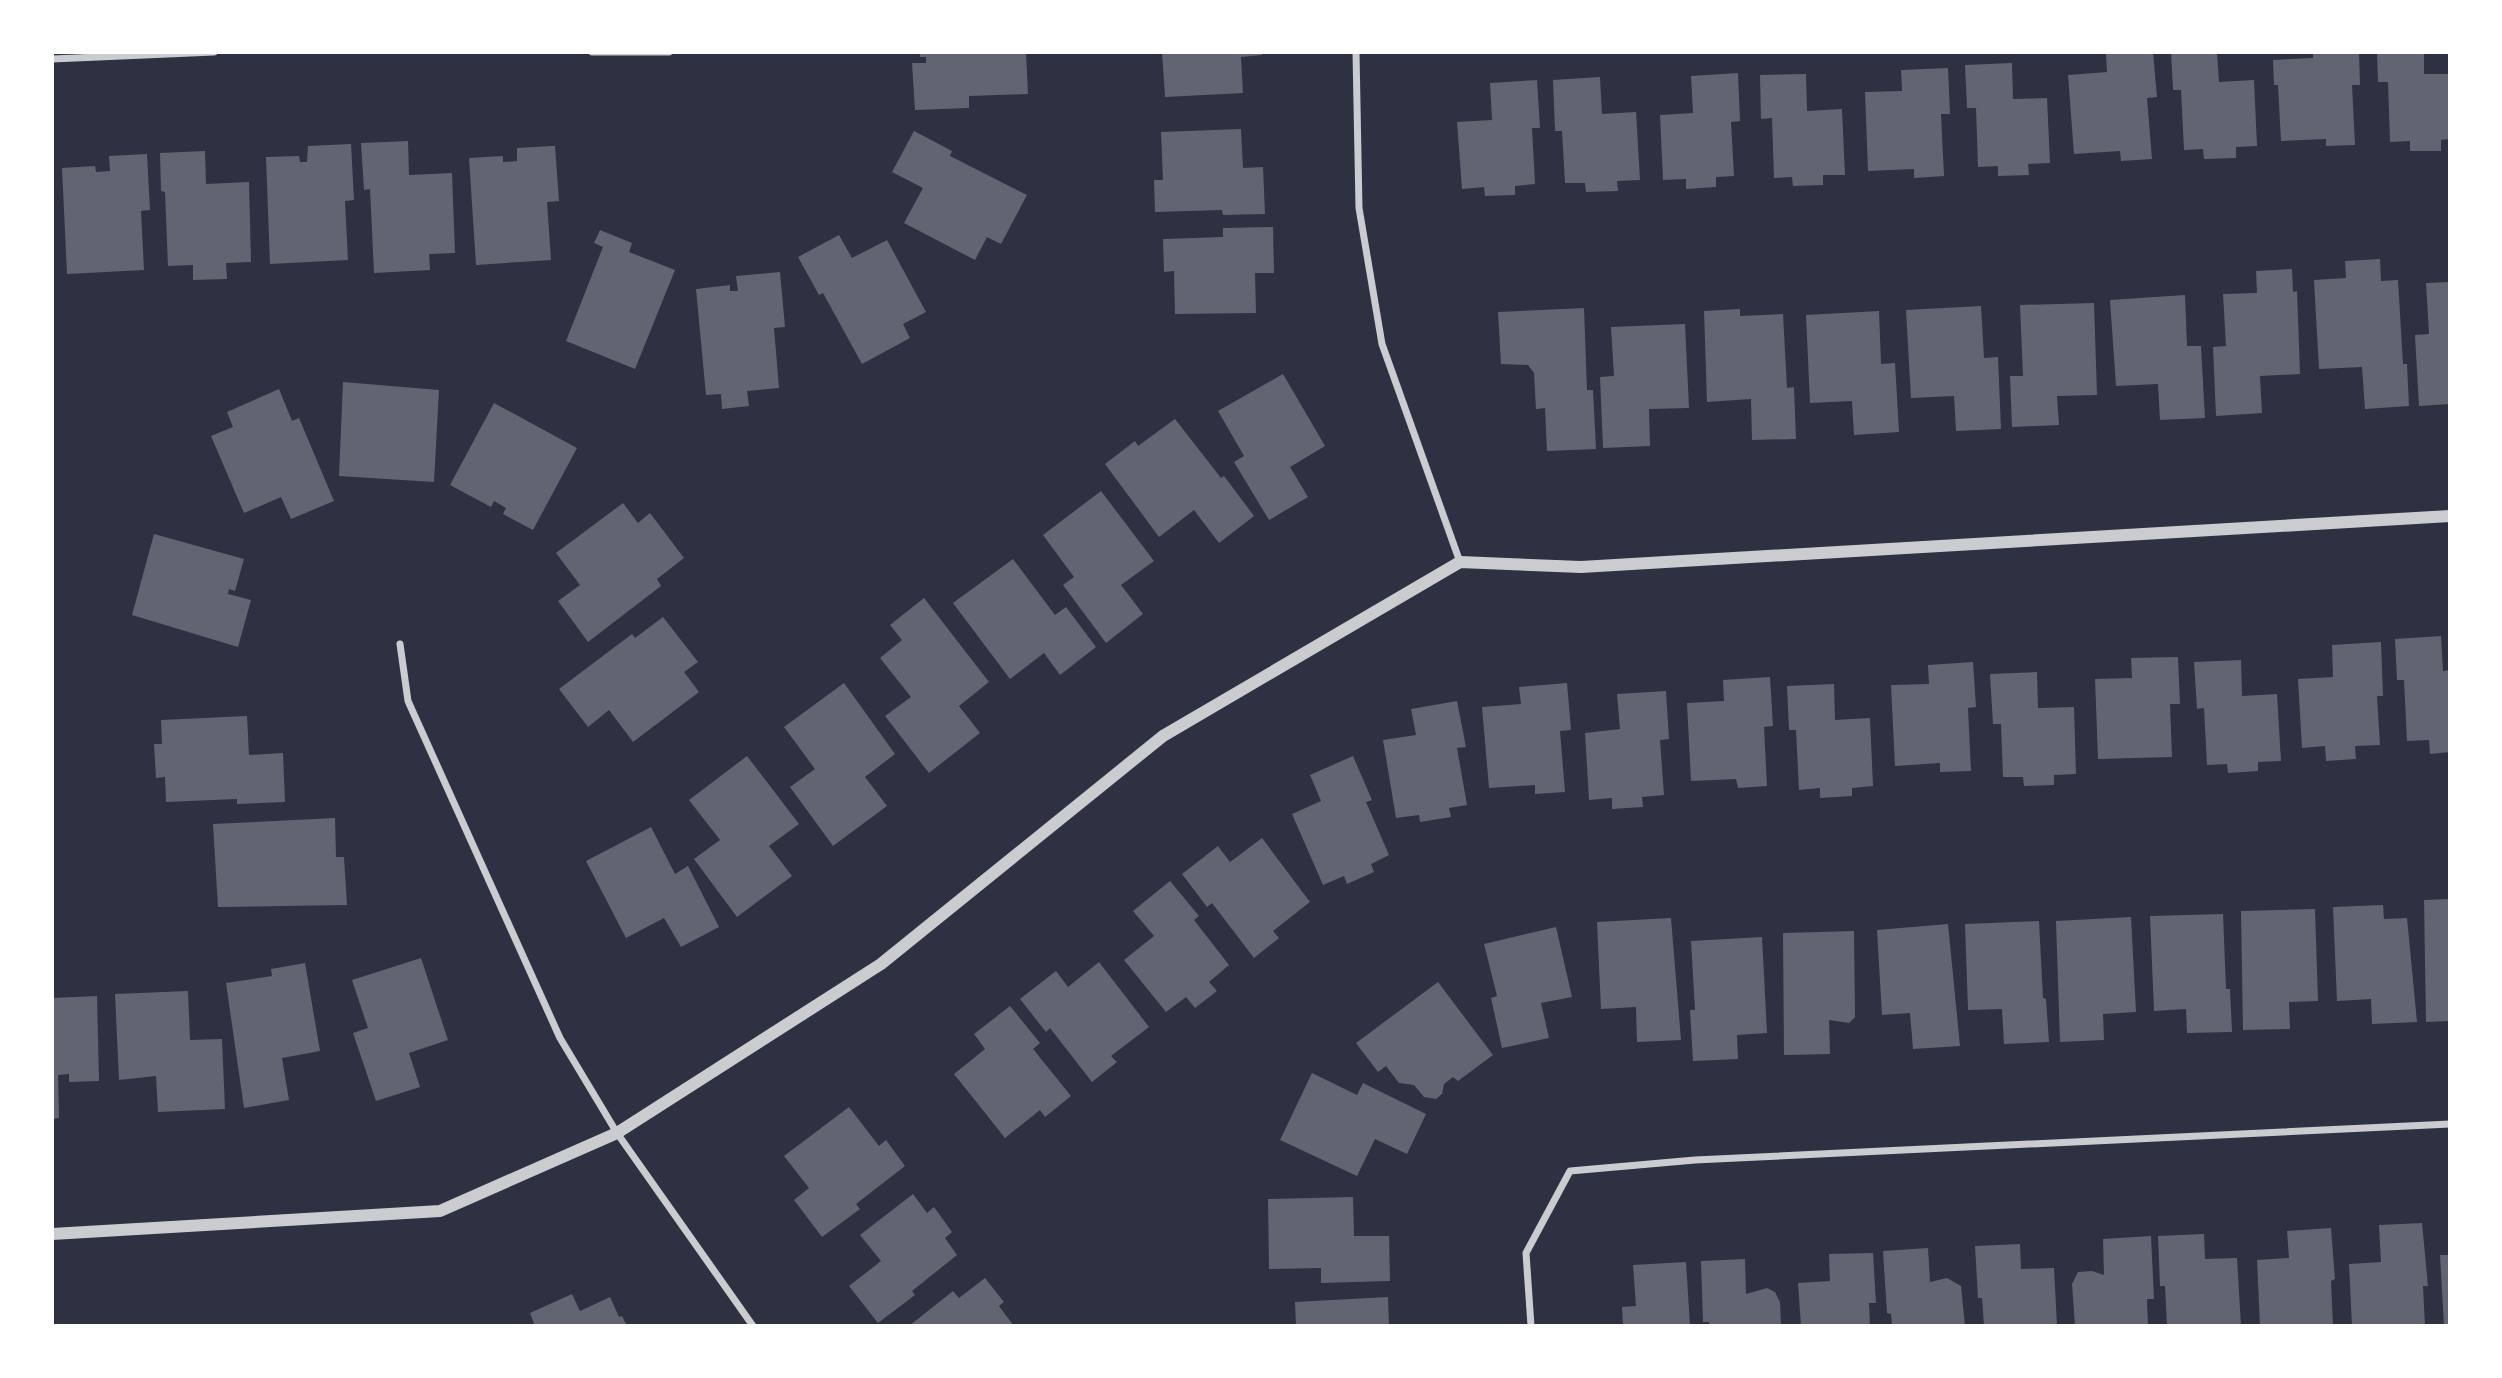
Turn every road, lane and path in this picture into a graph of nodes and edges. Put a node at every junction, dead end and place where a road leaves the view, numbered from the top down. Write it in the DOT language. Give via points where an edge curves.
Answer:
graph roads {
  1 [pos="214,52"];
  2 [pos="592,52"];
  3 [pos="669,52"];
  4 [pos="1356,52"];
  5 [pos="52,60"];
  6 [pos="2449,516"];
  7 [pos="1460,562"];
  8 [pos="400,644"];
  9 [pos="2449,1124"];
  10 [pos="617,1133"];
  11 [pos="52,1234"];
  12 [pos="753,1325"];
  13 [pos="1531,1325"];
  1 -- 5 [label="street"];
  2 -- 3 [label="street"];
  4 -- 7 [label="street" via="1359,208 1382,344"];
  6 -- 7 [label="street" via="1581,567"];
  7 -- 10 [label="street" via="1163,736 881,964"];
  8 -- 10 [label="street" via="408,701 560,1038"];
  9 -- 13 [label="street" via="1695,1160 1570,1171 1525,1253"];
  10 -- 11 [label="street" via="440,1211"];
  10 -- 12 [label="street"];
}
